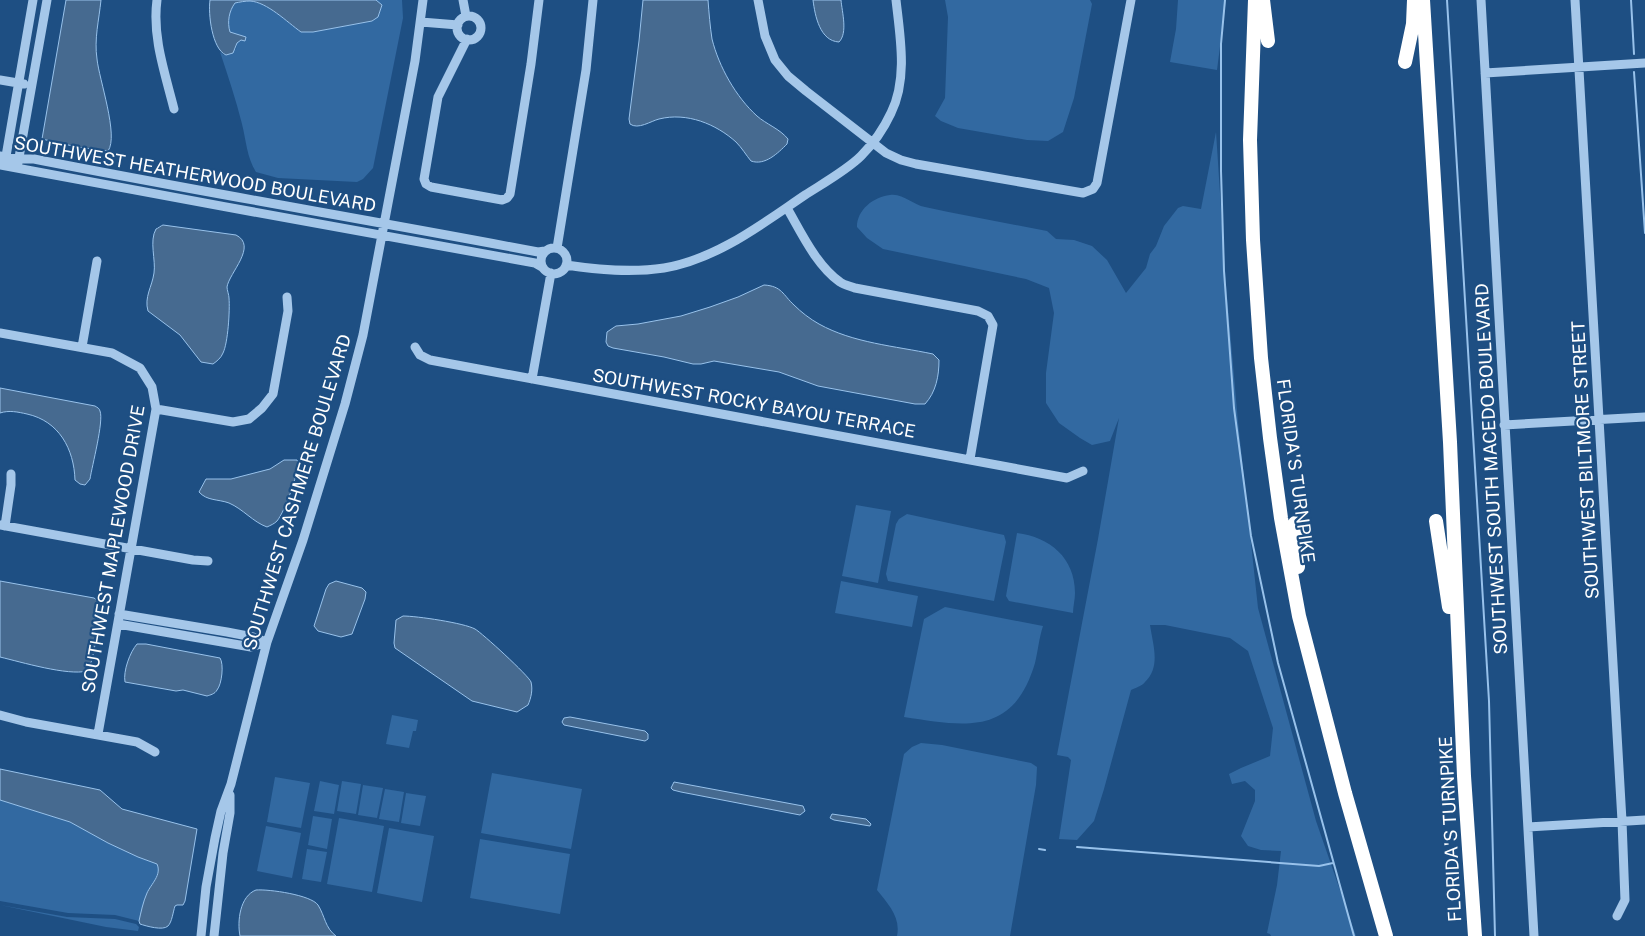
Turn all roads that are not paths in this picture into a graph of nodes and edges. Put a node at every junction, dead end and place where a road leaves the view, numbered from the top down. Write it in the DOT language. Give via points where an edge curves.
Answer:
graph roads {
  1 [pos="33,0"];
  2 [pos="47,0"];
  3 [pos="157,0"];
  4 [pos="423,0"];
  5 [pos="463,0"];
  6 [pos="539,0"];
  7 [pos="593,0"];
  8 [pos="758,0"];
  9 [pos="896,0"];
  10 [pos="1131,0"];
  11 [pos="1255,0"];
  12 [pos="1263,0"];
  13 [pos="1414,0"];
  14 [pos="1423,0"];
  15 [pos="1481,0"];
  16 [pos="1575,0"];
  17 [pos="466,16"];
  18 [pos="421,22"];
  19 [pos="458,25"];
  20 [pos="467,39"];
  21 [pos="1268,41"];
  22 [pos="1405,62"];
  23 [pos="1645,63"];
  24 [pos="1578,68"];
  25 [pos="1485,73"];
  26 [pos="0,80"];
  27 [pos="19,83"];
  28 [pos="31,85"];
  29 [pos="174,109"];
  30 [pos="873,143"];
  31 [pos="2,161"];
  32 [pos="18,164"];
  33 [pos="787,208"];
  34 [pos="385,224"];
  35 [pos="383,236"];
  36 [pos="481,242"];
  37 [pos="557,248"];
  38 [pos="545,251"];
  39 [pos="481,253"];
  40 [pos="96,261"];
  41 [pos="566,265"];
  42 [pos="542,267"];
  43 [pos="551,273"];
  44 [pos="287,297"];
  45 [pos="0,332"];
  46 [pos="82,347"];
  47 [pos="415,347"];
  48 [pos="532,379"];
  49 [pos="156,409"];
  50 [pos="1645,417"];
  51 [pos="1599,420"];
  52 [pos="1504,425"];
  53 [pos="970,459"];
  54 [pos="1083,470"];
  55 [pos="11,474"];
  56 [pos="1436,520"];
  57 [pos="1295,523"];
  58 [pos="2,526"];
  59 [pos="131,550"];
  60 [pos="208,561"];
  61 [pos="119,614"];
  62 [pos="118,624"];
  63 [pos="266,642"];
  64 [pos="1308,647"];
  65 [pos="1460,687"];
  66 [pos="0,715"];
  67 [pos="98,734"];
  68 [pos="155,752"];
  69 [pos="231,784"];
  70 [pos="1645,820"];
  71 [pos="1622,821"];
  72 [pos="1528,827"];
  73 [pos="1617,916"];
  74 [pos="201,936"];
  75 [pos="214,936"];
  76 [pos="1386,936"];
  77 [pos="1475,936"];
  78 [pos="1534,936"];
  1 -- 27 [label="street"];
  2 -- 28 [label="street"];
  3 -- 29 [label="street" via="158,44"];
  4 -- 18 [label="street, SOUTHWEST CASHMERE BOULEVARD"];
  5 -- 17 [label="street"];
  6 -- 20 [label="street" via="510,194 502,200 431,187 424,179 438,97"];
  7 -- 37 [label="street" via="586,70"];
  8 -- 30 [label="street" via="765,36 775,60 788,76"];
  9 -- 30 [label="street" via="901,54 897,96 892,112"];
  10 -- 30 [label="street" via="1097,183 1093,189 1083,194 916,164 886,153"];
  11 -- 64 [label="highway, FLORIDA'S TURNPIKE" via="1250,140 1261,358 1281,518"];
  12 -- 21 [label="highway"];
  13 -- 22 [label="highway"];
  14 -- 65 [label="highway, FLORIDA'S TURNPIKE" via="1450,442"];
  15 -- 25 [label="street, SOUTHWEST SOUTH MACEDO BOULEVARD"];
  16 -- 24 [label="street, SOUTHWEST BILTMORE STREET"];
  17 -- 19 [label="street"];
  17 -- 20 [label="street" via="479,20 481,28 474,39"];
  18 -- 19 [label="street"];
  18 -- 34 [label="street, SOUTHWEST CASHMERE BOULEVARD"];
  19 -- 20 [label="street" via="459,33"];
  23 -- 24 [label="street"];
  24 -- 25 [label="street"];
  24 -- 51 [label="street, SOUTHWEST BILTMORE STREET"];
  25 -- 52 [label="street, SOUTHWEST SOUTH MACEDO BOULEVARD"];
  26 -- 27 [label="street"];
  27 -- 28 [label="street"];
  27 -- 31 [label="street"];
  28 -- 32 [label="street"];
  30 -- 33 [label="street" via="860,157"];
  31 -- 32 [label="street, SOUTHWEST HEATHERWOOD BOULEVARD"];
  32 -- 34 [label="street, SOUTHWEST HEATHERWOOD BOULEVARD" via="34,159"];
  32 -- 35 [label="street, SOUTHWEST HEATHERWOOD BOULEVARD"];
  33 -- 41 [label="street" via="710,254 689,262 635,271"];
  33 -- 53 [label="street" via="809,247 841,282 855,288 978,311 988,316 993,325"];
  34 -- 35 [label="street, SOUTHWEST CASHMERE BOULEVARD"];
  34 -- 36 [label="street, SOUTHWEST HEATHERWOOD BOULEVARD"];
  35 -- 39 [label="street, SOUTHWEST HEATHERWOOD BOULEVARD"];
  35 -- 63 [label="street, SOUTHWEST CASHMERE BOULEVARD" via="364,335 345,404 303,540"];
  36 -- 38 [label="street, SOUTHWEST HEATHERWOOD BOULEVARD"];
  36 -- 39 [label="street"];
  37 -- 38 [label="street"];
  37 -- 41 [label="street" via="564,253"];
  38 -- 42 [label="street"];
  39 -- 42 [label="street, SOUTHWEST HEATHERWOOD BOULEVARD"];
  40 -- 46 [label="street"];
  41 -- 43 [label="street" via="558,273"];
  42 -- 43 [label="street"];
  43 -- 48 [label="street"];
  44 -- 49 [label="street" via="288,311 273,394 262,408 249,419 233,422"];
  45 -- 46 [label="street, SOUTHWEST MAPLEWOOD DRIVE"];
  46 -- 49 [label="street, SOUTHWEST MAPLEWOOD DRIVE" via="112,353 140,368 152,387"];
  47 -- 48 [label="street, SOUTHWEST ROCKY BAYOU TERRACE" via="420,355 430,360"];
  48 -- 53 [label="street, SOUTHWEST ROCKY BAYOU TERRACE"];
  49 -- 59 [label="street, SOUTHWEST MAPLEWOOD DRIVE"];
  50 -- 51 [label="street"];
  51 -- 52 [label="street"];
  51 -- 71 [label="street, SOUTHWEST BILTMORE STREET"];
  52 -- 72 [label="street, SOUTHWEST SOUTH MACEDO BOULEVARD"];
  53 -- 54 [label="street, SOUTHWEST ROCKY BAYOU TERRACE" via="1067,478"];
  55 -- 58 [label="street"];
  56 -- 65 [label="highway"];
  57 -- 64 [label="highway"];
  58 -- 59 [label="street"];
  59 -- 60 [label="street"];
  59 -- 61 [label="street, SOUTHWEST MAPLEWOOD DRIVE"];
  61 -- 62 [label="street, SOUTHWEST MAPLEWOOD DRIVE"];
  61 -- 63 [label="street" via="227,632"];
  62 -- 63 [label="street" via="251,646"];
  62 -- 67 [label="street, SOUTHWEST MAPLEWOOD DRIVE"];
  63 -- 69 [label="street, SOUTHWEST CASHMERE BOULEVARD"];
  64 -- 76 [label="highway, FLORIDA'S TURNPIKE"];
  65 -- 77 [label="highway, FLORIDA'S TURNPIKE"];
  66 -- 67 [label="street"];
  67 -- 68 [label="street" via="137,742"];
  69 -- 74 [label="street, SOUTHWEST CASHMERE BOULEVARD" via="215,838"];
  69 -- 75 [label="street, SOUTHWEST CASHMERE BOULEVARD"];
  70 -- 71 [label="street"];
  71 -- 72 [label="street"];
  71 -- 73 [label="street, SOUTHWEST BILTMORE STREET" via="1625,900"];
  72 -- 78 [label="street, SOUTHWEST SOUTH MACEDO BOULEVARD"];
}
